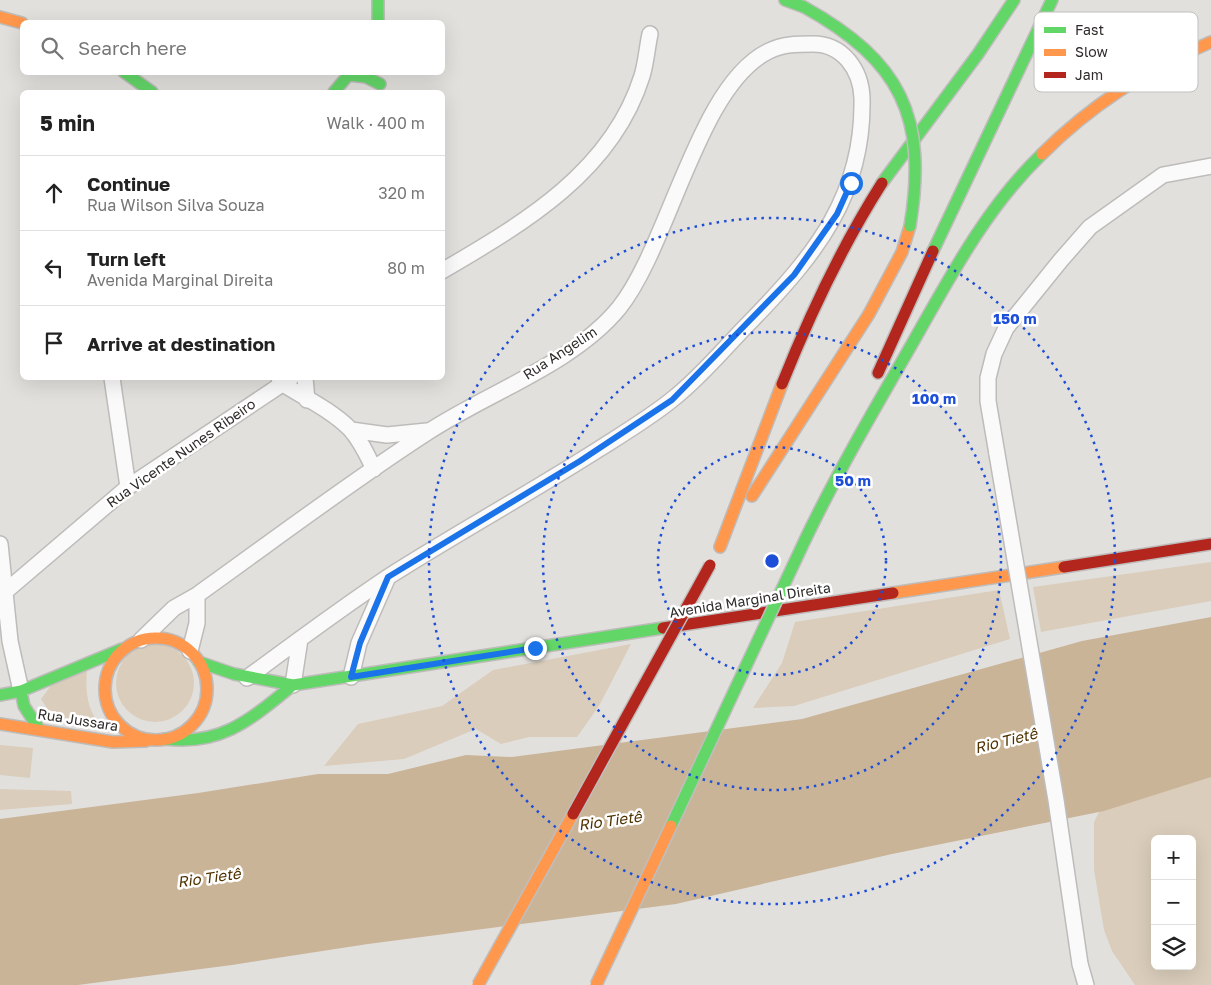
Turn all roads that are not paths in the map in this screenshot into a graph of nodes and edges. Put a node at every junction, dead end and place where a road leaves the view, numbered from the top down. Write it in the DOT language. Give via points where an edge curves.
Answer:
graph roads {
  1 [pos="378,0"];
  2 [pos="785,0"];
  3 [pos="1014,0"];
  4 [pos="1052,0"];
  5 [pos="1046,12"];
  6 [pos="0,17"];
  7 [pos="378,20"];
  8 [pos="20,22"];
  9 [pos="650,34"];
  10 [pos="1034,38"];
  11 [pos="1211,42"];
  12 [pos="1198,48"];
  13 [pos="128,75"];
  14 [pos="349,75"];
  15 [pos="355,75"];
  16 [pos="380,83"];
  17 [pos="149,90"];
  18 [pos="336,90"];
  19 [pos="1116,92"];
  20 [pos="1211,166"];
  21 [pos="445,269"];
  22 [pos="112,380"];
  23 [pos="284,380"];
  24 [pos="305,380"];
  25 [pos="307,400"];
  26 [pos="351,430"];
  27 [pos="431,430"];
  28 [pos="374,469"];
  29 [pos="839,469"];
  30 [pos="128,487"];
  31 [pos="0,544"];
  32 [pos="1211,544"];
  33 [pos="720,547"];
  34 [pos="388,577"];
  35 [pos="6,591"];
  36 [pos="197,595"];
  37 [pos="300,639"];
  38 [pos="141,640"];
  39 [pos="125,648"];
  40 [pos="194,657"];
  41 [pos="351,677"];
  42 [pos="247,678"];
  43 [pos="293,685"];
  44 [pos="21,691"];
  45 [pos="0,695"];
  46 [pos="0,724"];
  47 [pos="39,729"];
  48 [pos="165,739"];
  49 [pos="152,740"];
  50 [pos="478,985"];
  51 [pos="596,985"];
  52 [pos="1086,985"];
  1 -- 7 [label="main road"];
  2 -- 33 [label="main road, bridge" via="843,28 870,50 886,70 898,92 916,142 917,196 902,252 870,314"];
  3 -- 33 [label="main road" via="897,159 837,260"];
  4 -- 5 [label="main road"];
  6 -- 8 [label="main road"];
  9 -- 21 [label="street" via="642,76 626,112 613,138 593,161 562,193 520,225"];
  10 -- 29 [label="main road" via="903,313"];
  11 -- 12 [label="main road"];
  13 -- 17 [label="main road"];
  14 -- 18 [label="main road"];
  15 -- 16 [label="main road"];
  19 -- 29 [label="main road" via="1070,126 1020,175 970,243"];
  20 -- 52 [label="street, bridge" via="1163,175 1090,228 1006,328 988,378 988,401"];
  22 -- 30 [label="street"];
  23 -- 25 [label="street"];
  23 -- 30 [label="street, Rua Vicente Nunes Ribeiro"];
  24 -- 25 [label="street"];
  25 -- 26 [label="street"];
  26 -- 27 [label="street" via="387,435"];
  26 -- 28 [label="street"];
  27 -- 28 [label="street, Rua Angelim"];
  27 -- 34 [label="street, Rua Angelim" via="545,366 611,317 643,268 710,118 727,88 747,66 766,52 789,44 822,44 842,52 856,72 862,91 858,156 851,183 837,214 794,275 672,400"];
  28 -- 36 [label="street, Rua Angelim"];
  29 -- 51 [label="main road, bridge"];
  30 -- 35 [label="street, Rua Vicente Nunes Ribeiro"];
  31 -- 35 [label="street"];
  32 -- 41 [label="main road, Avenida Marginal Direita"];
  33 -- 50 [label="main road, bridge"];
  34 -- 37 [label="street"];
  34 -- 41 [label="street" via="360,643"];
  35 -- 44 [label="street" via="10,641"];
  36 -- 38 [label="street, Rua Angelim" via="174,608"];
  36 -- 40 [label="street"];
  37 -- 42 [label="street"];
  37 -- 43 [label="street"];
  38 -- 39 [label="main road"];
  38 -- 40 [label="main road" via="158,638 175,642"];
  39 -- 44 [label="main road, Rua Jussara"];
  39 -- 49 [label="main road" via="113,661 106,677 105,695 110,712 120,726 135,736"];
  40 -- 42 [label="main road, Avenida Marginal Direita" via="221,672"];
  40 -- 48 [label="main road" via="205,677 206,694 202,710 194,723 180,734"];
  41 -- 43 [label="main road, Avenida Marginal Direita"];
  42 -- 43 [label="main road, Avenida Marginal Direita"];
  43 -- 48 [label="main road" via="264,708 211,738 195,741"];
  44 -- 45 [label="main road, Rua Jussara"];
  44 -- 47 [label="main road" via="24,706"];
  46 -- 47 [label="main road, Rua Jussara"];
  47 -- 49 [label="main road, Rua Jussara" via="113,742"];
  48 -- 49 [label="main road"];
}
